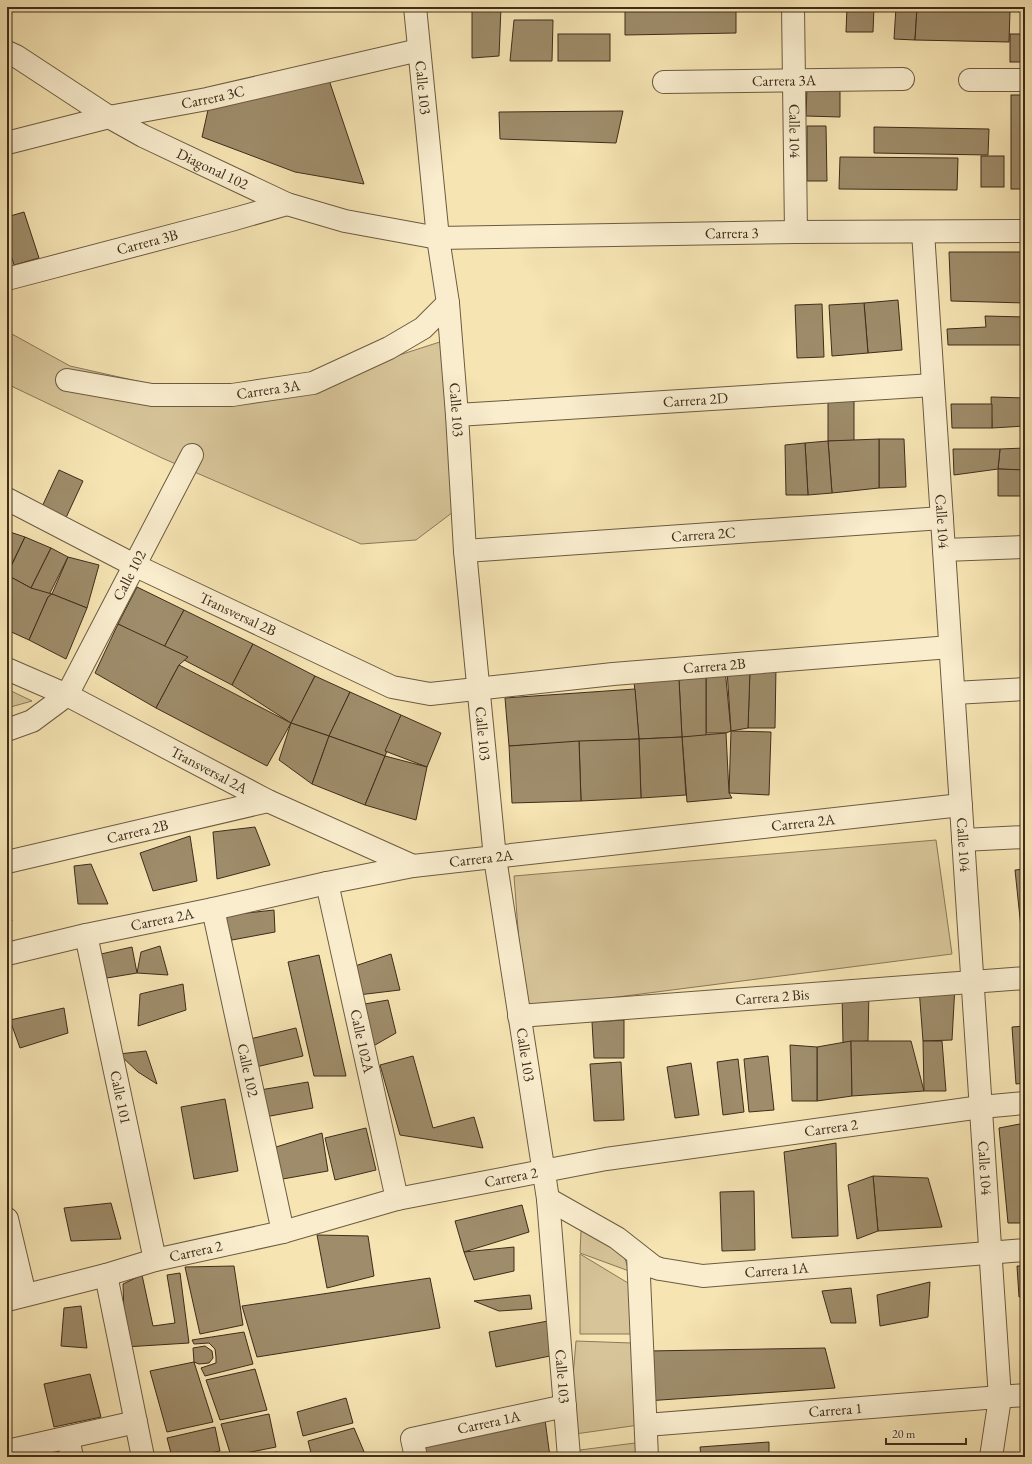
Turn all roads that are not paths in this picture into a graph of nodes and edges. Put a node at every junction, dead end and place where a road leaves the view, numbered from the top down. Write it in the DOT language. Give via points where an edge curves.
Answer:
graph roads {
  1 [pos="415,7"];
  2 [pos="793,7"];
  3 [pos="419,50"];
  4 [pos="7,52"];
  5 [pos="903,79"];
  6 [pos="794,80"];
  7 [pos="970,80"];
  8 [pos="1025,80"];
  9 [pos="664,82"];
  10 [pos="109,116"];
  11 [pos="7,143"];
  12 [pos="287,204"];
  13 [pos="1025,231"];
  14 [pos="796,232"];
  15 [pos="923,232"];
  16 [pos="438,238"];
  17 [pos="7,279"];
  18 [pos="448,303"];
  19 [pos="67,380"];
  20 [pos="933,385"];
  21 [pos="457,415"];
  22 [pos="192,455"];
  23 [pos="7,499"];
  24 [pos="942,518"];
  25 [pos="1025,547"];
  26 [pos="944,550"];
  27 [pos="465,551"];
  28 [pos="134,565"];
  29 [pos="950,647"];
  30 [pos="7,669"];
  31 [pos="1025,689"];
  32 [pos="478,690"];
  33 [pos="954,693"];
  34 [pos="67,695"];
  35 [pos="7,730"];
  36 [pos="268,801"];
  37 [pos="961,805"];
  38 [pos="1025,837"];
  39 [pos="963,840"];
  40 [pos="496,858"];
  41 [pos="7,862"];
  42 [pos="413,866"];
  43 [pos="327,883"];
  44 [pos="213,909"];
  45 [pos="86,935"];
  46 [pos="7,954"];
  47 [pos="1025,978"];
  48 [pos="973,982"];
  49 [pos="519,1016"];
  50 [pos="1025,1103"];
  51 [pos="981,1107"];
  52 [pos="543,1171"];
  53 [pos="397,1199"];
  54 [pos="548,1199"];
  55 [pos="7,1219"];
  56 [pos="283,1232"];
  57 [pos="1025,1250"];
  58 [pos="991,1253"];
  59 [pos="638,1255"];
  60 [pos="156,1260"];
  61 [pos="106,1275"];
  62 [pos="16,1297"];
  63 [pos="1025,1396"];
  64 [pos="1000,1398"];
  65 [pos="565,1406"];
  66 [pos="136,1422"];
  67 [pos="646,1424"];
  68 [pos="70,1447"];
  69 [pos="414,1448"];
  70 [pos="7,1451"];
  71 [pos="143,1457"];
  72 [pos="569,1457"];
  73 [pos="647,1457"];
  74 [pos="991,1457"];
  1 -- 3 [label="street, Calle 103"];
  2 -- 6 [label="street, Calle 104"];
  3 -- 10 [label="street, Carrera 3C" via="207,99"];
  3 -- 16 [label="street, Calle 103"];
  4 -- 10 [label="street, Diagonal 102"];
  5 -- 6 [label="street, Carrera 3A"];
  6 -- 9 [label="street, Carrera 3A"];
  6 -- 14 [label="street, Calle 104"];
  7 -- 8 [label="street"];
  10 -- 11 [label="street, Carrera 3C"];
  10 -- 12 [label="street, Diagonal 102" via="143,136"];
  12 -- 16 [label="street, Diagonal 102" via="345,221"];
  12 -- 17 [label="street, Carrera 3B"];
  13 -- 15 [label="street, Carrera 3"];
  14 -- 15 [label="street, Carrera 3"];
  14 -- 16 [label="street, Carrera 3"];
  15 -- 20 [label="street, Calle 104"];
  16 -- 18 [label="street, Calle 103"];
  18 -- 19 [label="street, Carrera 3A" via="423,328 389,348 313,383 232,395 152,395"];
  18 -- 21 [label="street, Calle 103"];
  20 -- 21 [label="street, Carrera 2D"];
  20 -- 24 [label="street, Calle 104"];
  21 -- 27 [label="street, Calle 103"];
  22 -- 28 [label="street, Calle 102"];
  23 -- 28 [label="street, Transversal 2B"];
  24 -- 26 [label="street, Calle 104"];
  24 -- 27 [label="street, Carrera 2C"];
  25 -- 26 [label="street"];
  26 -- 29 [label="street, Calle 104"];
  27 -- 32 [label="street, Calle 103"];
  28 -- 32 [label="street, Transversal 2B" via="392,687 430,694"];
  28 -- 34 [label="street, Calle 102"];
  29 -- 32 [label="street, Carrera 2B" via="613,674"];
  29 -- 33 [label="street, Calle 104"];
  30 -- 34 [label="street, Transversal 2A"];
  31 -- 33 [label="street"];
  32 -- 40 [label="street, Calle 103"];
  33 -- 37 [label="street, Calle 104"];
  34 -- 35 [label="street" via="32,720"];
  34 -- 36 [label="street, Transversal 2A"];
  36 -- 41 [label="street, Carrera 2B"];
  36 -- 42 [label="street, Transversal 2A"];
  37 -- 39 [label="street, Calle 104"];
  37 -- 40 [label="street, Carrera 2A"];
  38 -- 39 [label="street"];
  39 -- 48 [label="street, Calle 104"];
  40 -- 42 [label="street, Carrera 2A"];
  40 -- 49 [label="street, Calle 103"];
  42 -- 43 [label="street, Carrera 2A"];
  43 -- 44 [label="street, Carrera 2A"];
  43 -- 53 [label="street, Calle 102A"];
  44 -- 45 [label="street, Carrera 2A"];
  44 -- 56 [label="street, Calle 102"];
  45 -- 46 [label="street, Carrera 2A"];
  45 -- 60 [label="street, Calle 101"];
  47 -- 48 [label="street, Carrera 2 Bis"];
  48 -- 49 [label="street, Carrera 2 Bis"];
  48 -- 51 [label="street, Calle 104"];
  49 -- 52 [label="street, Calle 103"];
  50 -- 51 [label="street, Carrera 2"];
  51 -- 52 [label="street, Carrera 2" via="606,1159"];
  51 -- 58 [label="street, Calle 104"];
  52 -- 53 [label="street, Carrera 2"];
  52 -- 54 [label="street, Calle 103"];
  53 -- 56 [label="street, Carrera 2"];
  54 -- 59 [label="street, Carrera 1A" via="617,1238"];
  54 -- 65 [label="street, Calle 103"];
  55 -- 62 [label="street"];
  56 -- 60 [label="street, Carrera 2"];
  57 -- 58 [label="street, Carrera 1A"];
  58 -- 59 [label="street, Carrera 1A" via="703,1276 660,1270"];
  58 -- 64 [label="street, Calle 104"];
  59 -- 67 [label="street"];
  60 -- 61 [label="street, Carrera 2"];
  61 -- 62 [label="street, Carrera 2"];
  61 -- 66 [label="street"];
  63 -- 64 [label="street, Carrera 1"];
  64 -- 67 [label="street, Carrera 1"];
  64 -- 74 [label="street, Calle 104"];
  65 -- 69 [label="street, Carrera 1A"];
  65 -- 72 [label="street, Calle 103"];
  66 -- 68 [label="street"];
  66 -- 71 [label="street"];
  67 -- 73 [label="street"];
  68 -- 70 [label="street"];
}
